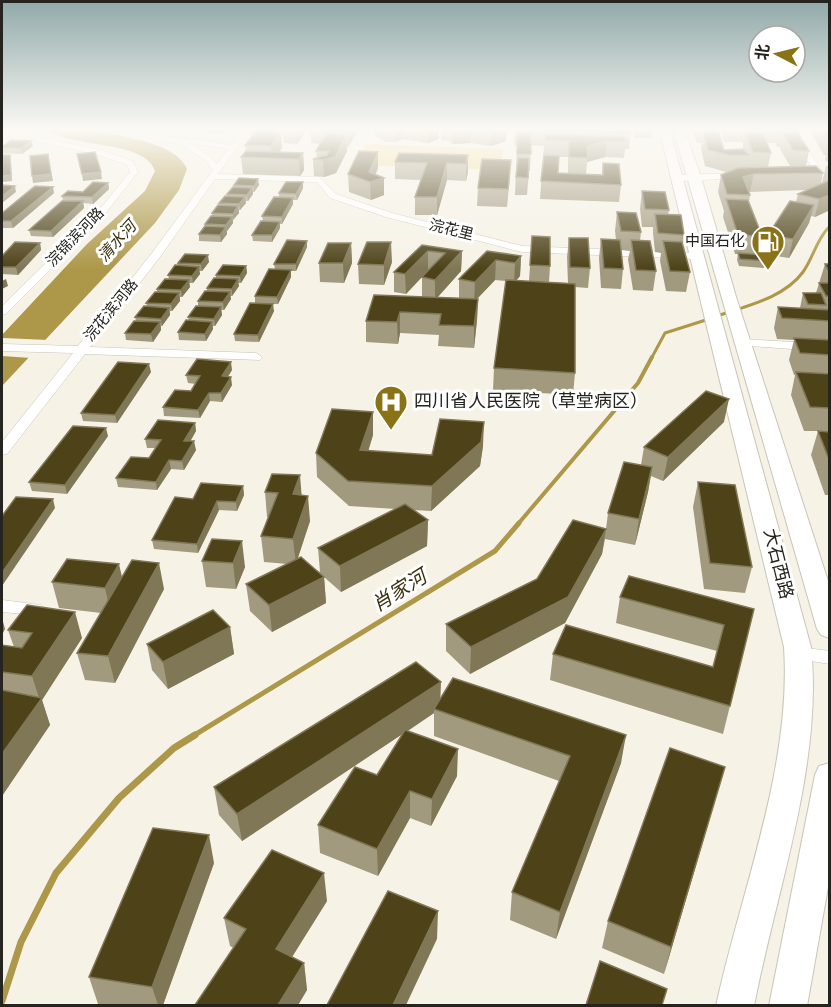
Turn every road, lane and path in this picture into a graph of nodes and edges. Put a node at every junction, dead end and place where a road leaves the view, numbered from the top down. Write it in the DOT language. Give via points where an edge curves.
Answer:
graph roads {
  1 [pos="132,175"];
  2 [pos="213,175"];
  3 [pos="254,175"];
  4 [pos="676,175"];
  5 [pos="764,176"];
  6 [pos="695,177"];
  7 [pos="677,178"];
  8 [pos="698,256"];
  9 [pos="2,312"];
  10 [pos="722,313"];
  11 [pos="742,343"];
  12 [pos="2,347"];
  13 [pos="830,348"];
  14 [pos="82,350"];
  15 [pos="256,357"];
  16 [pos="2,451"];
  17 [pos="2,606"];
  18 [pos="35,609"];
  19 [pos="830,629"];
  20 [pos="798,653"];
  21 [pos="830,658"];
  22 [pos="830,775"];
  23 [pos="735,1005"];
  24 [pos="788,1005"];
  1 -- 9 [label="street, 浣锦滨河路" via="98,217"];
  2 -- 14 [label="street, 浣花滨河路"];
  3 -- 8 [label="street, 浣花里" via="319,180 333,196 389,215 522,249"];
  4 -- 7 [label="main road, 大石西路"];
  5 -- 6 [label="main road"];
  6 -- 7 [label="main road"];
  6 -- 10 [label="main road, 大石西路"];
  7 -- 8 [label="main road, 大石西路"];
  8 -- 10 [label="main road, 大石西路"];
  10 -- 11 [label="main road, 大石西路"];
  10 -- 20 [label="main road, 大石西路"];
  11 -- 13 [label="street"];
  11 -- 19 [label="main road, 大石西路"];
  12 -- 14 [label="street"];
  14 -- 15 [label="street"];
  14 -- 16 [label="street, 浣花滨河路"];
  17 -- 18 [label="street"];
  20 -- 21 [label="street"];
  20 -- 23 [label="main road, 大石西路" via="798,702 786,788"];
  22 -- 24 [label="main road"];
}
